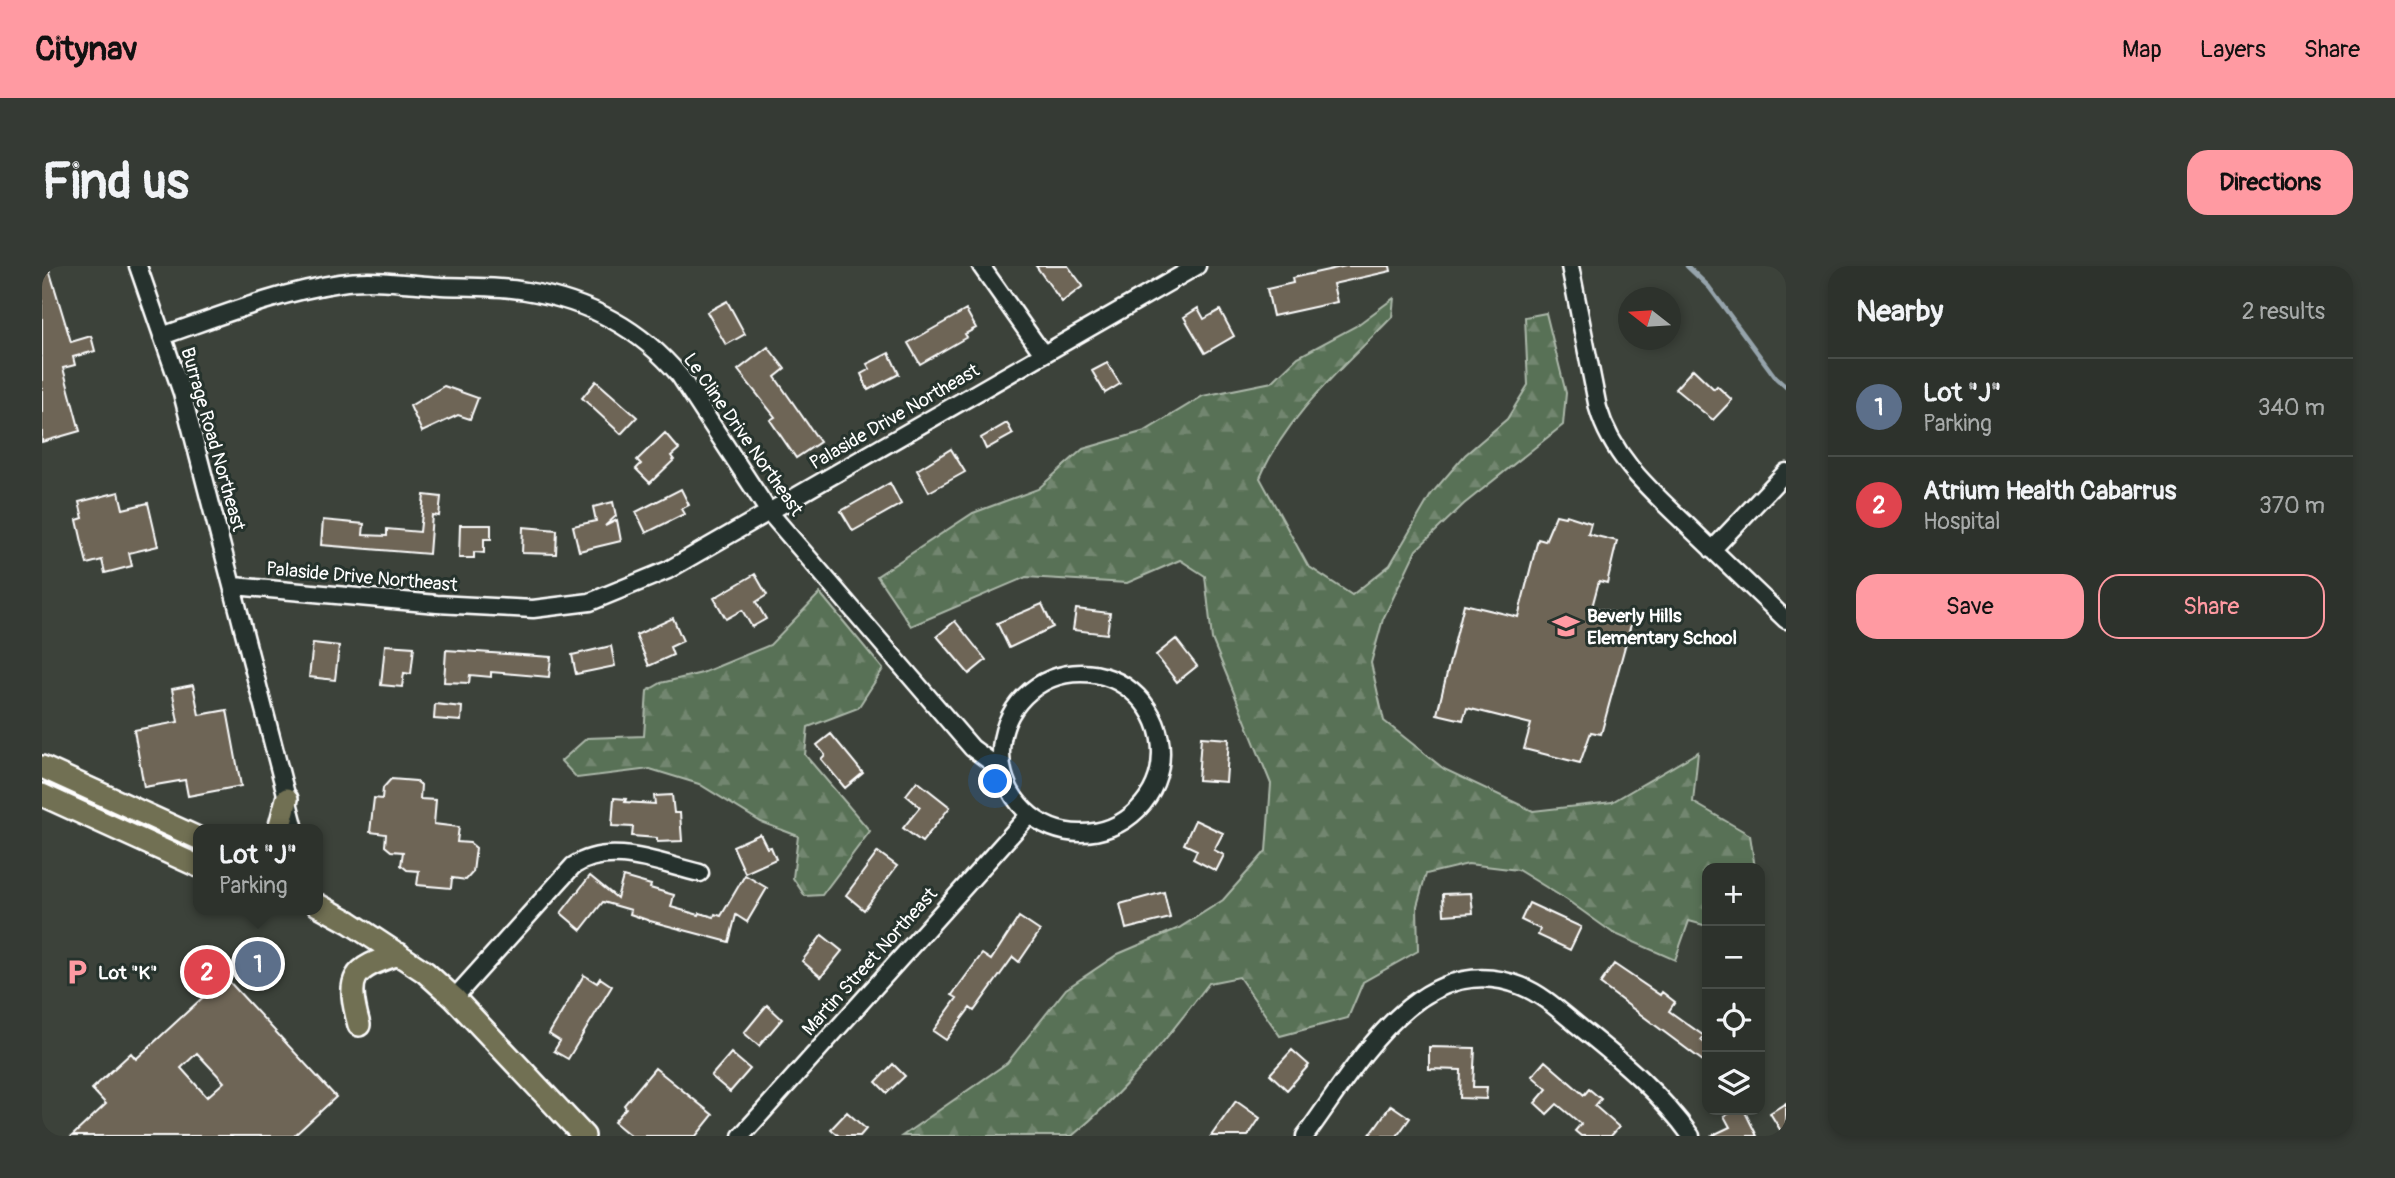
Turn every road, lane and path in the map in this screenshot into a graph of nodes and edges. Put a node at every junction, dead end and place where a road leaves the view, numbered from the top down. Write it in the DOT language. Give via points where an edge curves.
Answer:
graph roads {
  1 [pos="138,266"];
  2 [pos="981,266"];
  3 [pos="1196,266"];
  4 [pos="1571,267"];
  5 [pos="357,274"];
  6 [pos="162,336"];
  7 [pos="1043,354"];
  8 [pos="1786,472"];
  9 [pos="769,512"];
  10 [pos="1712,550"];
  11 [pos="234,586"];
  12 [pos="1786,620"];
  13 [pos="42,767"];
  14 [pos="1002,770"];
  15 [pos="42,795"];
  16 [pos="288,799"];
  17 [pos="1029,815"];
  18 [pos="280,824"];
  19 [pos="294,824"];
  20 [pos="193,836"];
  21 [pos="193,864"];
  22 [pos="700,873"];
  23 [pos="323,908"];
  24 [pos="399,954"];
  25 [pos="454,998"];
  26 [pos="359,1025"];
  27 [pos="584,1136"];
  28 [pos="741,1136"];
  29 [pos="1305,1136"];
  30 [pos="1691,1136"];
  1 -- 6 [label="street, Burrage Road Northeast"];
  2 -- 7 [label="street"];
  3 -- 7 [label="street, Palaside Drive Northeast"];
  4 -- 10 [label="street" via="1603,425 1627,465"];
  5 -- 6 [label="street, Le Cline Drive Northeast"];
  5 -- 9 [label="street, Le Cline Drive Northeast" via="526,291 609,316 639,335 680,376"];
  6 -- 11 [label="street, Burrage Road Northeast"];
  7 -- 9 [label="street, Palaside Drive Northeast"];
  8 -- 10 [label="street"];
  9 -- 11 [label="street, Palaside Drive Northeast" via="668,570 606,597 568,606 533,609 438,604"];
  9 -- 14 [label="street, Le Cline Drive Northeast" via="972,748"];
  10 -- 12 [label="street"];
  11 -- 16 [label="street, Burrage Road Northeast"];
  13 -- 20 [label="main road"];
  14 -- 17 [label="street" via="1007,787"];
  14 -- 17 [label="street" via="1002,742 1010,715 1027,693 1051,678 1079,673 1107,676 1131,690 1150,711 1161,747 1160,766 1149,796 1132,815 1104,830 1073,833"];
  15 -- 21 [label="main road"];
  16 -- 18 [label="main road"];
  16 -- 19 [label="street, Burrage Road Northeast"];
  17 -- 28 [label="street, Martin Street Northeast"];
  22 -- 25 [label="street" via="620,854 584,859"];
  23 -- 24 [label="main road"];
  24 -- 25 [label="main road"];
  24 -- 26 [label="main road" via="366,966 355,978 351,989"];
  25 -- 27 [label="main road"];
  29 -- 30 [label="street" via="1397,1015 1448,984 1495,979 1522,986 1545,999 1607,1048 1653,1089"];
}
